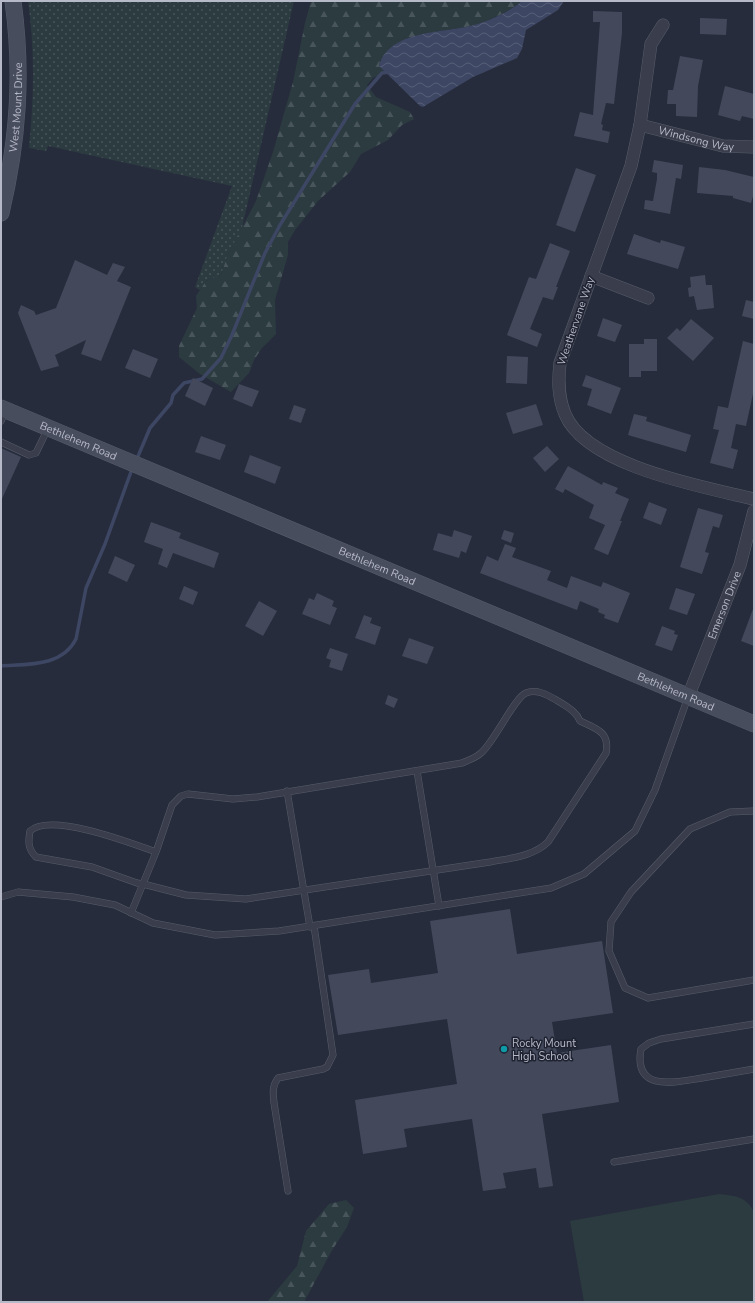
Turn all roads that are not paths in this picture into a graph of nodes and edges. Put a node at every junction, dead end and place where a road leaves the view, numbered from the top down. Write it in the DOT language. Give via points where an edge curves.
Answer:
graph roads {
  1 [pos="13,1"];
  2 [pos="662,25"];
  3 [pos="640,125"];
  4 [pos="754,147"];
  5 [pos="1,213"];
  6 [pos="591,276"];
  7 [pos="648,298"];
  8 [pos="3,413"];
  9 [pos="48,428"];
  10 [pos="1,442"];
  11 [pos="754,499"];
  12 [pos="754,511"];
  13 [pos="688,697"];
  14 [pos="754,724"];
  15 [pos="418,771"];
  16 [pos="287,791"];
  17 [pos="754,811"];
  18 [pos="156,852"];
  19 [pos="434,870"];
  20 [pos="143,884"];
  21 [pos="304,891"];
  22 [pos="1,897"];
  23 [pos="439,906"];
  24 [pos="131,913"];
  25 [pos="312,926"];
  26 [pos="754,980"];
  27 [pos="754,1024"];
  28 [pos="754,1069"];
  29 [pos="754,1139"];
  30 [pos="614,1162"];
  31 [pos="288,1191"];
  1 -- 5 [label="main road, West Mount Drive" via="18,50 18,122"];
  2 -- 3 [label="street, Weathervane Way" via="651,44"];
  3 -- 4 [label="street, Windsong Way" via="723,146"];
  3 -- 6 [label="street, Weathervane Way" via="631,166"];
  6 -- 7 [label="street"];
  6 -- 11 [label="street, Weathervane Way" via="560,364 560,401 565,416 574,430 586,442 617,459 651,472"];
  8 -- 9 [label="main road, Bethlehem Road"];
  9 -- 10 [label="lane" via="33,455"];
  9 -- 13 [label="main road, Bethlehem Road"];
  12 -- 13 [label="street, Emerson Drive" via="740,565"];
  13 -- 14 [label="main road, Bethlehem Road"];
  13 -- 23 [label="lane" via="655,790 635,831 584,874 552,888"];
  15 -- 16 [label="lane"];
  15 -- 19 [label="lane"];
  15 -- 19 [label="lane" via="462,763 480,754 500,730 517,700 524,693 531,691 549,696 568,707 578,714 580,721 599,730 608,743 606,753 556,831 540,849 530,854"];
  16 -- 18 [label="lane" via="233,799 188,794 181,796 172,805"];
  16 -- 21 [label="lane"];
  17 -- 26 [label="lane" via="730,812 690,829 631,892 611,922 609,951 625,988 648,998"];
  18 -- 20 [label="lane"];
  18 -- 20 [label="lane" via="97,832 63,826 41,824 30,831 28,846 36,857 92,867"];
  19 -- 21 [label="lane"];
  19 -- 23 [label="lane"];
  20 -- 21 [label="lane" via="186,895 246,899"];
  20 -- 24 [label="lane"];
  21 -- 25 [label="lane"];
  22 -- 24 [label="lane" via="18,892 73,897 115,905"];
  23 -- 25 [label="lane"];
  24 -- 25 [label="lane" via="153,923 215,935"];
  25 -- 31 [label="lane" via="332,1055 327,1067 323,1069 278,1078 275,1082 274,1103"];
  27 -- 28 [label="lane" via="661,1039 641,1049 639,1057 643,1072 648,1078 667,1084"];
  29 -- 30 [label="lane"];
}
